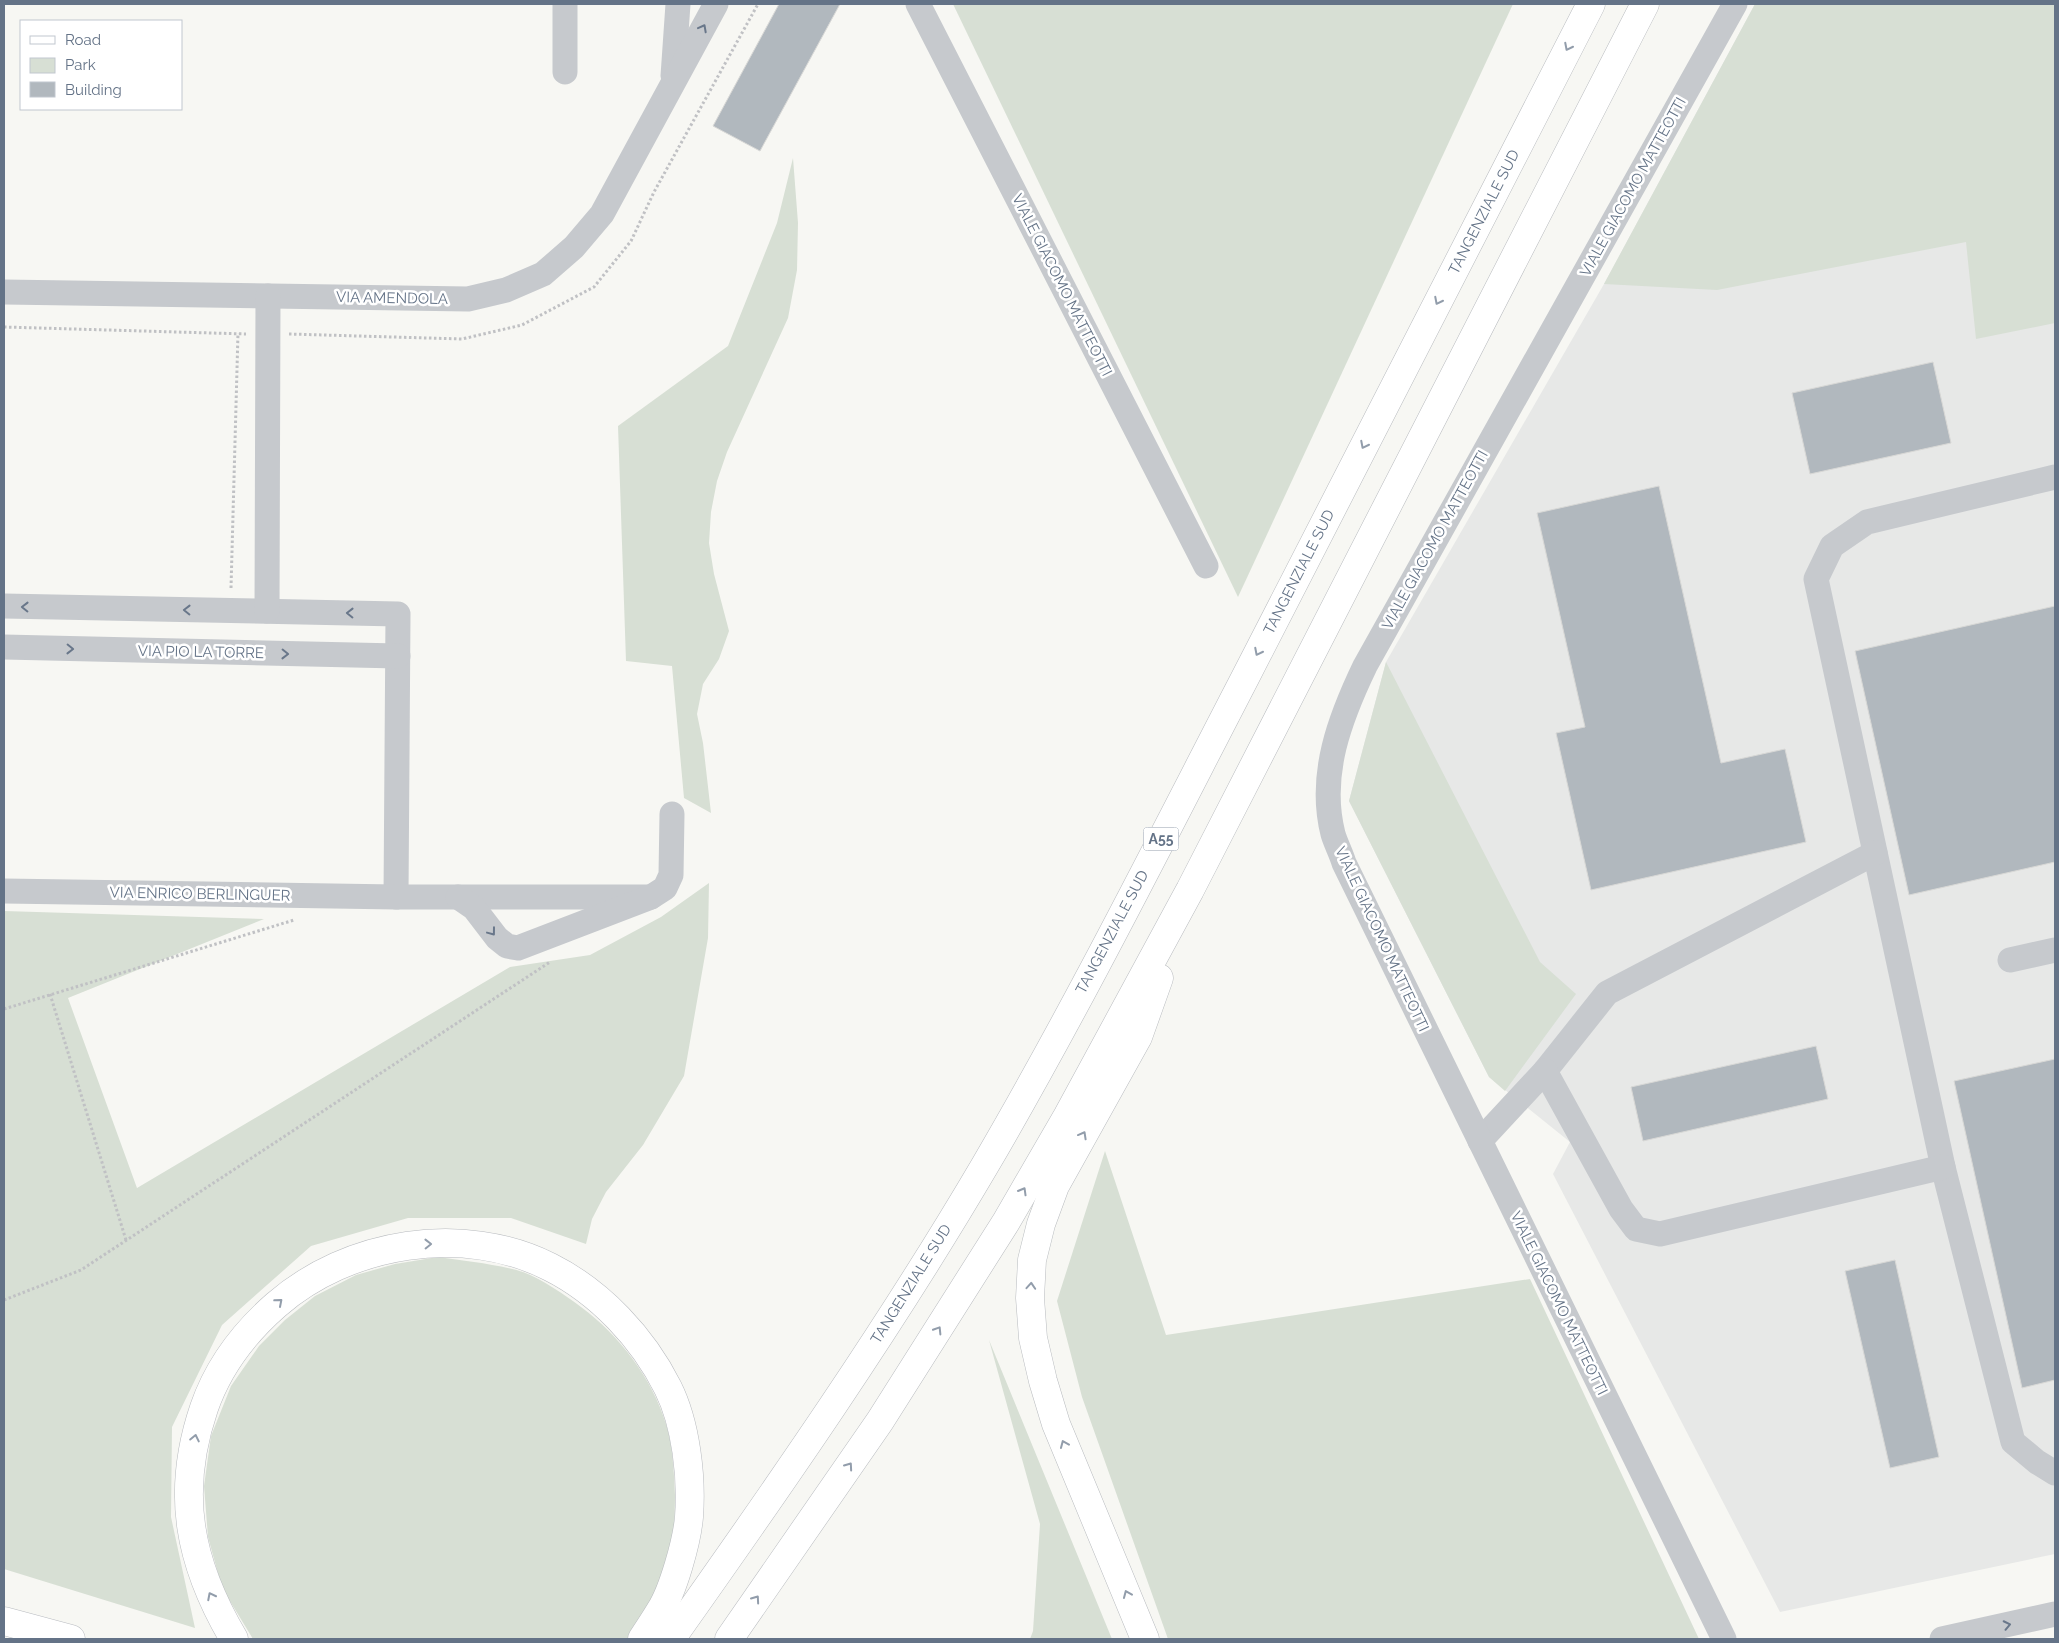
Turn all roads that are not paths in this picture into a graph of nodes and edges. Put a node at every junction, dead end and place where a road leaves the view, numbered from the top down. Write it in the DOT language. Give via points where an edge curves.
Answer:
graph roads {
  1 [pos="565,4"];
  2 [pos="678,4"];
  3 [pos="716,4"];
  4 [pos="918,4"];
  5 [pos="1591,4"];
  6 [pos="1645,4"];
  7 [pos="1735,4"];
  8 [pos="565,72"];
  9 [pos="673,84"];
  10 [pos="4,292"];
  11 [pos="268,296"];
  12 [pos="2055,478"];
  13 [pos="1206,566"];
  14 [pos="4,606"];
  15 [pos="266,611"];
  16 [pos="4,647"];
  17 [pos="398,656"];
  18 [pos="672,814"];
  19 [pos="1875,853"];
  20 [pos="1190,890"];
  21 [pos="4,891"];
  22 [pos="396,897"];
  23 [pos="458,897"];
  24 [pos="555,897"];
  25 [pos="651,897"];
  26 [pos="560,932"];
  27 [pos="2055,950"];
  28 [pos="2010,960"];
  29 [pos="1545,1071"];
  30 [pos="1480,1141"];
  31 [pos="1943,1167"];
  32 [pos="2055,1473"];
  33 [pos="2055,1614"];
  34 [pos="4,1621"];
  35 [pos="71,1639"];
  36 [pos="234,1639"];
  37 [pos="642,1639"];
  38 [pos="671,1639"];
  39 [pos="729,1639"];
  40 [pos="1145,1639"];
  41 [pos="1724,1639"];
  42 [pos="1942,1639"];
  1 -- 8 [label="street"];
  2 -- 9 [label="street, VIA AMENDOLA"];
  9 -- 3 [label="street, VIA AMENDOLA, one-way"];
  4 -- 13 [label="street, VIALE GIACOMO MATTEOTTI"];
  5 -- 38 [label="main road, TANGENZIALE SUD / A55, one-way" via="1206,752 1051,1048 983,1169 803,1452"];
  6 -- 20 [label="main road"];
  7 -- 30 [label="street, VIALE GIACOMO MATTEOTTI" via="1364,666 1335,739 1328,805 1333,834 1344,863"];
  9 -- 11 [label="street, VIA AMENDOLA" via="602,214 574,247 543,274 506,290 468,299"];
  10 -- 11 [label="street, VIA AMENDOLA"];
  11 -- 15 [label="street"];
  12 -- 19 [label="street" via="1867,522 1832,546 1816,579"];
  15 -- 14 [label="street, one-way"];
  17 -- 15 [label="street, one-way" via="398,614"];
  16 -- 17 [label="street, VIA PIO LA TORRE, one-way"];
  17 -- 22 [label="street"];
  18 -- 25 [label="street" via="671,875 665,888"];
  19 -- 29 [label="street" via="1607,993"];
  19 -- 31 [label="street"];
  39 -- 20 [label="main road, one-way" via="880,1421 1006,1222 1078,1098"];
  40 -- 20 [label="main road, one-way" via="1056,1424 1043,1381 1033,1338 1032,1260 1055,1186 1138,1038"];
  21 -- 22 [label="street, VIA ENRICO BERLINGUER"];
  22 -- 23 [label="street, VIA ENRICO BERLINGUER"];
  23 -- 24 [label="street, VIA ENRICO BERLINGUER"];
  23 -- 26 [label="street, one-way" via="474,908 507,946 518,948"];
  24 -- 25 [label="street, VIA ENRICO BERLINGUER"];
  24 -- 26 [label="street" via="569,911 568,920"];
  25 -- 26 [label="street"];
  27 -- 28 [label="street"];
  29 -- 30 [label="street"];
  29 -- 31 [label="street" via="1621,1209 1636,1229 1660,1234"];
  30 -- 41 [label="street, VIALE GIACOMO MATTEOTTI"];
  31 -- 32 [label="street" via="2013,1442"];
  42 -- 33 [label="street, one-way"];
  34 -- 35 [label="main road"];
  36 -- 37 [label="main road, one-way" via="207,1589 194,1549 188,1510 194,1436 208,1397 242,1339 295,1289 354,1258 424,1244 490,1248 522,1256 582,1287 630,1330 669,1390 681,1426 690,1475 689,1519 679,1566 660,1612"];
}
